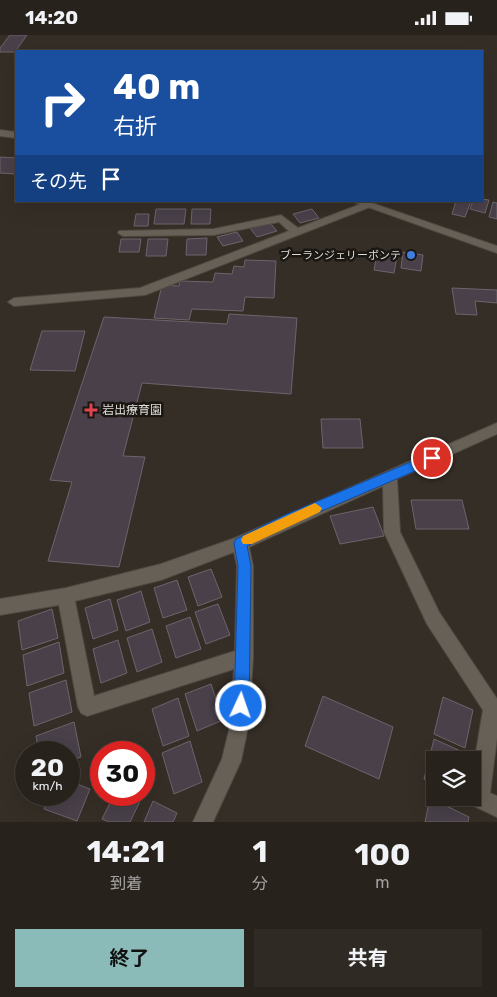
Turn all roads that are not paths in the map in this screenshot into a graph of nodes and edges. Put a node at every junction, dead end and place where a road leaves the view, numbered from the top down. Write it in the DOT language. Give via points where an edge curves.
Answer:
graph roads {
  1 [pos="0,133"];
  2 [pos="15,135"];
  3 [pos="361,203"];
  4 [pos="296,232"];
  5 [pos="123,233"];
  6 [pos="497,250"];
  7 [pos="14,302"];
  8 [pos="497,428"];
  9 [pos="390,477"];
  10 [pos="240,543"];
  11 [pos="66,596"];
  12 [pos="0,607"];
  13 [pos="244,657"];
  14 [pos="494,718"];
  15 [pos="497,807"];
  16 [pos="203,822"];
  1 -- 2 [label="street"];
  3 -- 4 [label="street"];
  3 -- 6 [label="street"];
  4 -- 5 [label="street" via="281,218 214,232"];
  4 -- 7 [label="street" via="142,292"];
  8 -- 9 [label="street"];
  9 -- 10 [label="street"];
  9 -- 14 [label="street" via="392,533 433,618 492,708"];
  10 -- 11 [label="street" via="161,572"];
  10 -- 13 [label="street" via="245,566"];
  11 -- 12 [label="street"];
  11 -- 13 [label="street" via="87,707"];
  13 -- 16 [label="street" via="240,722 231,761"];
  14 -- 15 [label="street" via="479,798"];
}
